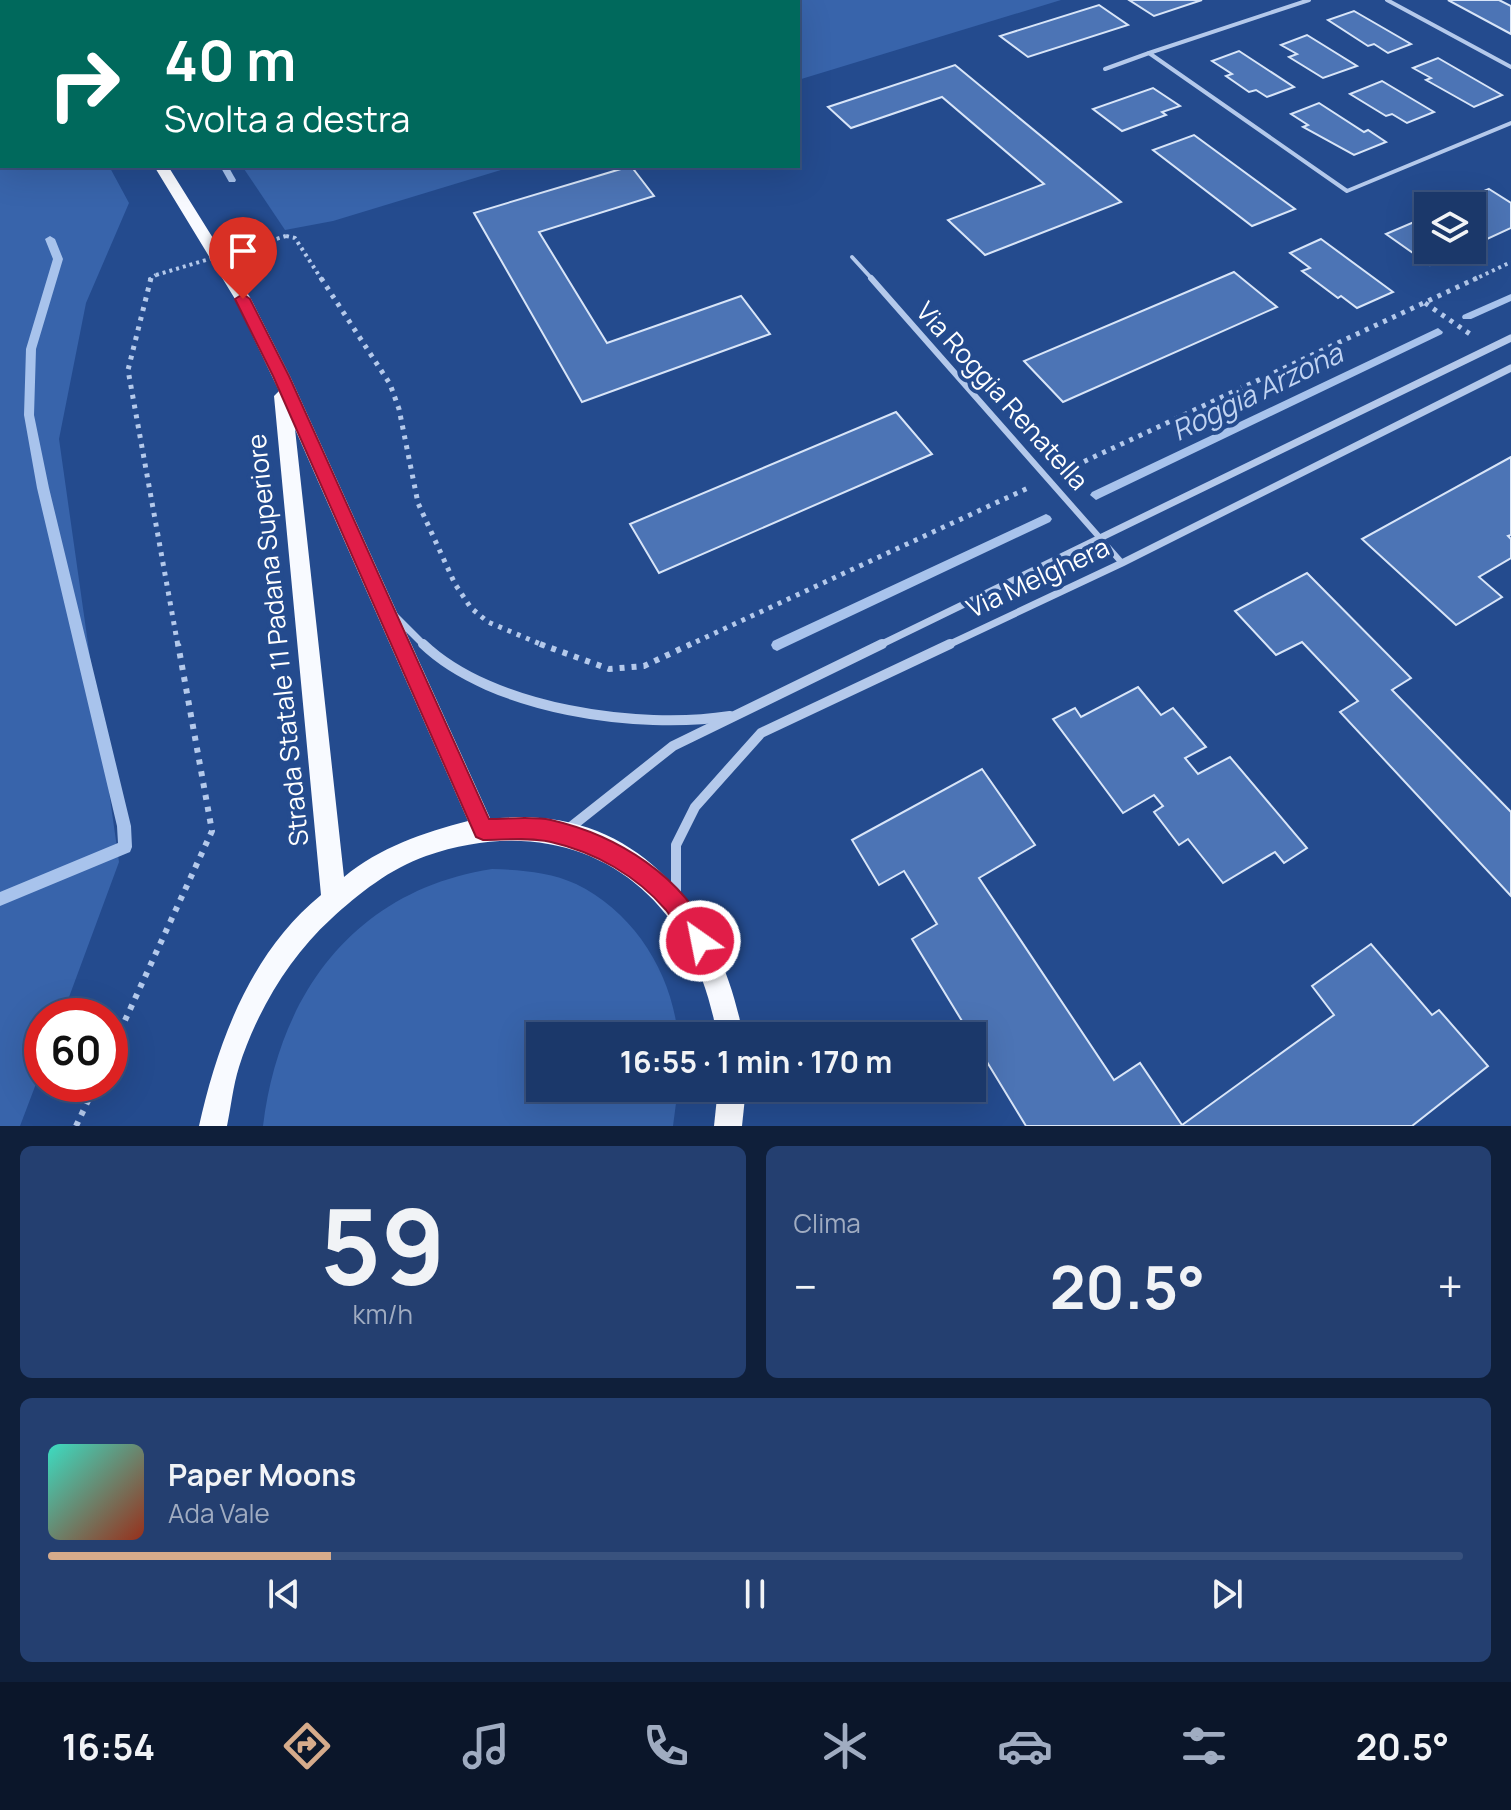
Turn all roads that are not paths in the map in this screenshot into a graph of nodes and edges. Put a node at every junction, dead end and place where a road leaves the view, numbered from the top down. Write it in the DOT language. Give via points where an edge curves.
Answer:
graph roads {
  1 [pos="1309,0"];
  2 [pos="1387,0"];
  3 [pos="1149,53"];
  4 [pos="1511,67"];
  5 [pos="1105,69"];
  6 [pos="1511,123"];
  7 [pos="162,168"];
  8 [pos="852,257"];
  9 [pos="1511,338"];
  10 [pos="1511,368"];
  11 [pos="281,376"];
  12 [pos="1101,539"];
  13 [pos="1122,563"];
  14 [pos="385,606"];
  15 [pos="750,711"];
  16 [pos="483,829"];
  17 [pos="563,833"];
  18 [pos="334,898"];
  19 [pos="676,905"];
  20 [pos="727,1022"];
  21 [pos="731,1102"];
  22 [pos="213,1126"];
  23 [pos="728,1126"];
  1 -- 3 [label="lane"];
  2 -- 4 [label="lane"];
  3 -- 5 [label="lane"];
  3 -- 6 [label="lane" via="1347,191"];
  7 -- 11 [label="main road, Strada Statale 11 Padana Superiore" via="243,299"];
  8 -- 12 [label="lane, Via Roggia Renatella"];
  9 -- 12 [label="street, Via Melghera"];
  10 -- 13 [label="street, Via Melghera"];
  11 -- 14 [label="main road, Strada Statale 11 Padana Superiore"];
  11 -- 18 [label="main road, Strada Statale 11 Padana Superiore"];
  12 -- 13 [label="lane, Via Roggia Renatella"];
  12 -- 15 [label="street, Via Melghera"];
  13 -- 19 [label="street, Via Melghera" via="761,733 695,807 676,845"];
  14 -- 15 [label="street, Via Melghera" via="447,665 507,694 681,723"];
  14 -- 16 [label="main road, Strada Statale 11 Padana Superiore"];
  15 -- 17 [label="street, Via Melghera" via="673,746"];
  16 -- 17 [label="main road"];
  16 -- 18 [label="main road" via="406,851"];
  17 -- 19 [label="main road" via="619,856"];
  18 -- 22 [label="main road" via="284,952 256,996 229,1056"];
  19 -- 20 [label="main road" via="710,962"];
  21 -- 23 [label="main road"];
}
